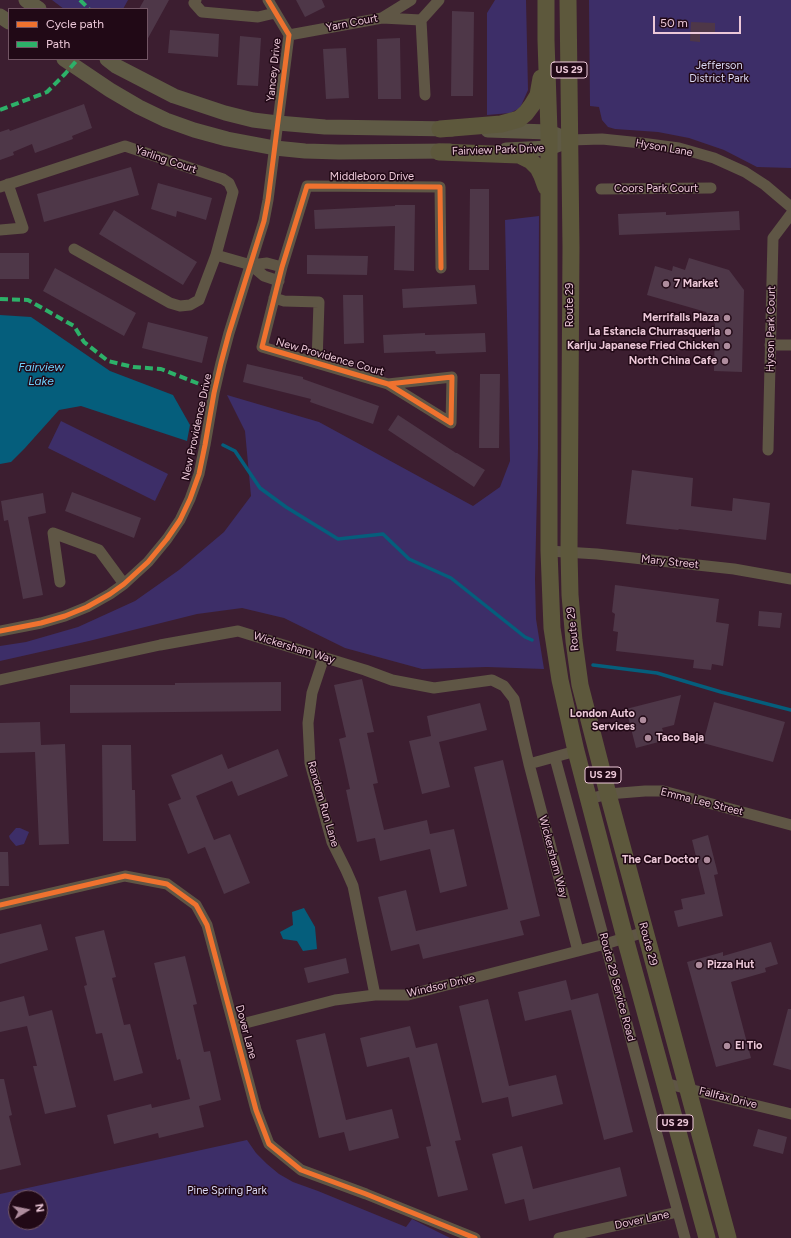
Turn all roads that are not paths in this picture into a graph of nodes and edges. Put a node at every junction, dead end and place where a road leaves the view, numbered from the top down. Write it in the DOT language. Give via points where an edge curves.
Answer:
graph roads {
  1 [pos="26,0"];
  2 [pos="196,0"];
  3 [pos="268,0"];
  4 [pos="412,0"];
  5 [pos="439,0"];
  6 [pos="546,0"];
  7 [pos="568,0"];
  8 [pos="38,8"];
  9 [pos="275,13"];
  10 [pos="382,18"];
  11 [pos="421,20"];
  12 [pos="289,35"];
  13 [pos="546,40"];
  14 [pos="65,60"];
  15 [pos="108,60"];
  16 [pos="425,95"];
  17 [pos="278,124"];
  18 [pos="440,129"];
  19 [pos="549,140"];
  20 [pos="570,140"];
  21 [pos="275,148"];
  22 [pos="439,152"];
  23 [pos="4,185"];
  24 [pos="710,188"];
  25 [pos="601,189"];
  26 [pos="549,205"];
  27 [pos="791,207"];
  28 [pos="791,214"];
  29 [pos="0,230"];
  30 [pos="74,249"];
  31 [pos="216,255"];
  32 [pos="251,266"];
  33 [pos="282,267"];
  34 [pos="441,268"];
  35 [pos="278,281"];
  36 [pos="274,298"];
  37 [pos="770,345"];
  38 [pos="791,345"];
  39 [pos="317,363"];
  40 [pos="388,384"];
  41 [pos="768,450"];
  42 [pos="549,551"];
  43 [pos="569,552"];
  44 [pos="791,579"];
  45 [pos="60,582"];
  46 [pos="124,584"];
  47 [pos="0,631"];
  48 [pos="324,657"];
  49 [pos="0,680"];
  50 [pos="576,751"];
  51 [pos="555,758"];
  52 [pos="529,764"];
  53 [pos="608,794"];
  54 [pos="589,799"];
  55 [pos="791,825"];
  56 [pos="0,905"];
  57 [pos="645,932"];
  58 [pos="625,938"];
  59 [pos="605,944"];
  60 [pos="578,951"];
  61 [pos="375,995"];
  62 [pos="234,1026"];
  63 [pos="664,1083"];
  64 [pos="688,1088"];
  65 [pos="791,1114"];
  66 [pos="678,1212"];
  67 [pos="475,1238"];
  68 [pos="559,1238"];
  69 [pos="684,1238"];
  70 [pos="706,1238"];
  71 [pos="728,1238"];
  1 -- 8 [label="main road"];
  2 -- 9 [label="street" via="194,2 202,12 258,16"];
  3 -- 9 [label="street, Yancey Drive"];
  4 -- 10 [label="street, Yarn Court"];
  5 -- 11 [label="street"];
  6 -- 13 [label="main road, Route 29 / US 29"];
  7 -- 20 [label="main road, Route 29 / US 29"];
  9 -- 12 [label="street, Yancey Drive"];
  10 -- 11 [label="street"];
  10 -- 12 [label="street, Yarn Court"];
  11 -- 16 [label="street"];
  12 -- 17 [label="street, Yancey Drive"];
  13 -- 18 [label="main road" via="538,95 532,106 519,119 501,124"];
  13 -- 19 [label="main road, Route 29 / US 29"];
  14 -- 21 [label="main road, Fairview Park Drive" via="110,90 166,120 227,139"];
  15 -- 17 [label="main road, Fairview Park Drive" via="149,84 186,100 225,113"];
  17 -- 18 [label="main road, Fairview Park Drive"];
  17 -- 21 [label="street, New Providence Drive"];
  18 -- 19 [label="main road, Fairview Park Drive"];
  19 -- 20 [label="main road, Fairview Park Drive"];
  19 -- 22 [label="main road, Fairview Park Drive"];
  19 -- 26 [label="main road, Route 29 / US 29"];
  20 -- 27 [label="street, Hyson Lane" via="602,139 648,144 679,148 714,158 745,172"];
  20 -- 43 [label="main road, Route 29 / US 29"];
  21 -- 22 [label="main road, Fairview Park Drive" via="339,152"];
  21 -- 32 [label="street, New Providence Drive" via="267,207"];
  22 -- 26 [label="main road" via="519,155 531,161 542,176"];
  23 -- 29 [label="street, Yarling Court" via="23,228"];
  23 -- 31 [label="street, Yarling Court" via="125,146 230,183 233,192"];
  24 -- 25 [label="street, Coors Park Court"];
  26 -- 42 [label="main road, Route 29 / US 29"];
  28 -- 37 [label="street, Hyson Park Court" via="773,238"];
  30 -- 31 [label="street, Yarling Court" via="170,304 180,306 190,306 199,300"];
  31 -- 32 [label="street"];
  32 -- 33 [label="street" via="267,263"];
  32 -- 35 [label="street" via="264,276"];
  32 -- 46 [label="street, New Providence Drive" via="221,363 206,446 190,499 167,540"];
  33 -- 34 [label="street, Middleboro Drive" via="307,186 440,187"];
  33 -- 35 [label="street, New Providence Court"];
  35 -- 36 [label="street, New Providence Court"];
  36 -- 39 [label="street, New Providence Court" via="284,301 319,302"];
  36 -- 39 [label="street, New Providence Court" via="262,347"];
  37 -- 38 [label="street"];
  37 -- 41 [label="street, Hyson Park Court"];
  39 -- 40 [label="street, New Providence Court"];
  40 -- 40 [label="street, New Providence Court" via="452,377 451,422 401,392"];
  42 -- 43 [label="street, Mary Street"];
  42 -- 50 [label="main road, Route 29 / US 29" via="552,628"];
  43 -- 44 [label="street, Mary Street" via="747,571"];
  43 -- 53 [label="main road, Route 29 / US 29" via="570,595 580,684"];
  45 -- 46 [label="street" via="53,533 99,550"];
  46 -- 47 [label="street, New Providence Drive" via="87,607 65,616"];
  48 -- 49 [label="street, Wickersham Way" via="238,631 160,645"];
  48 -- 52 [label="street, Wickersham Way" via="392,680 434,688 492,680 504,686 514,699"];
  48 -- 61 [label="street, Random Run Lane" via="312,693 308,723 310,763 332,842 353,886"];
  50 -- 51 [label="street"];
  50 -- 54 [label="main road, Route 29 / US 29"];
  51 -- 52 [label="street"];
  51 -- 59 [label="street, Route 29 Service Road"];
  52 -- 60 [label="street, Wickersham Way"];
  53 -- 54 [label="street, Emma Lee Street"];
  53 -- 55 [label="street, Emma Lee Street" via="646,790 663,792"];
  53 -- 57 [label="main road, Route 29 / US 29"];
  54 -- 58 [label="main road, Route 29 / US 29"];
  56 -- 62 [label="street, Dover Lane" via="125,876 167,884 196,906 207,925"];
  57 -- 58 [label="street, Windsor Drive"];
  57 -- 64 [label="main road, Route 29 / US 29"];
  58 -- 59 [label="street, Windsor Drive"];
  58 -- 63 [label="main road, Route 29 / US 29"];
  59 -- 60 [label="street, Windsor Drive"];
  59 -- 66 [label="street, Route 29 Service Road"];
  60 -- 61 [label="street, Windsor Drive" via="408,995"];
  61 -- 62 [label="street, Windsor Drive" via="335,1000"];
  62 -- 67 [label="street, Dover Lane" via="256,1110 269,1144 301,1170"];
  63 -- 64 [label="street, Fallfax Drive"];
  63 -- 70 [label="main road, Route 29 / US 29"];
  64 -- 65 [label="street, Fallfax Drive"];
  64 -- 71 [label="main road, Route 29 / US 29"];
  66 -- 68 [label="street, Dover Lane"];
  66 -- 69 [label="street, Route 29 Service Road"];
}
